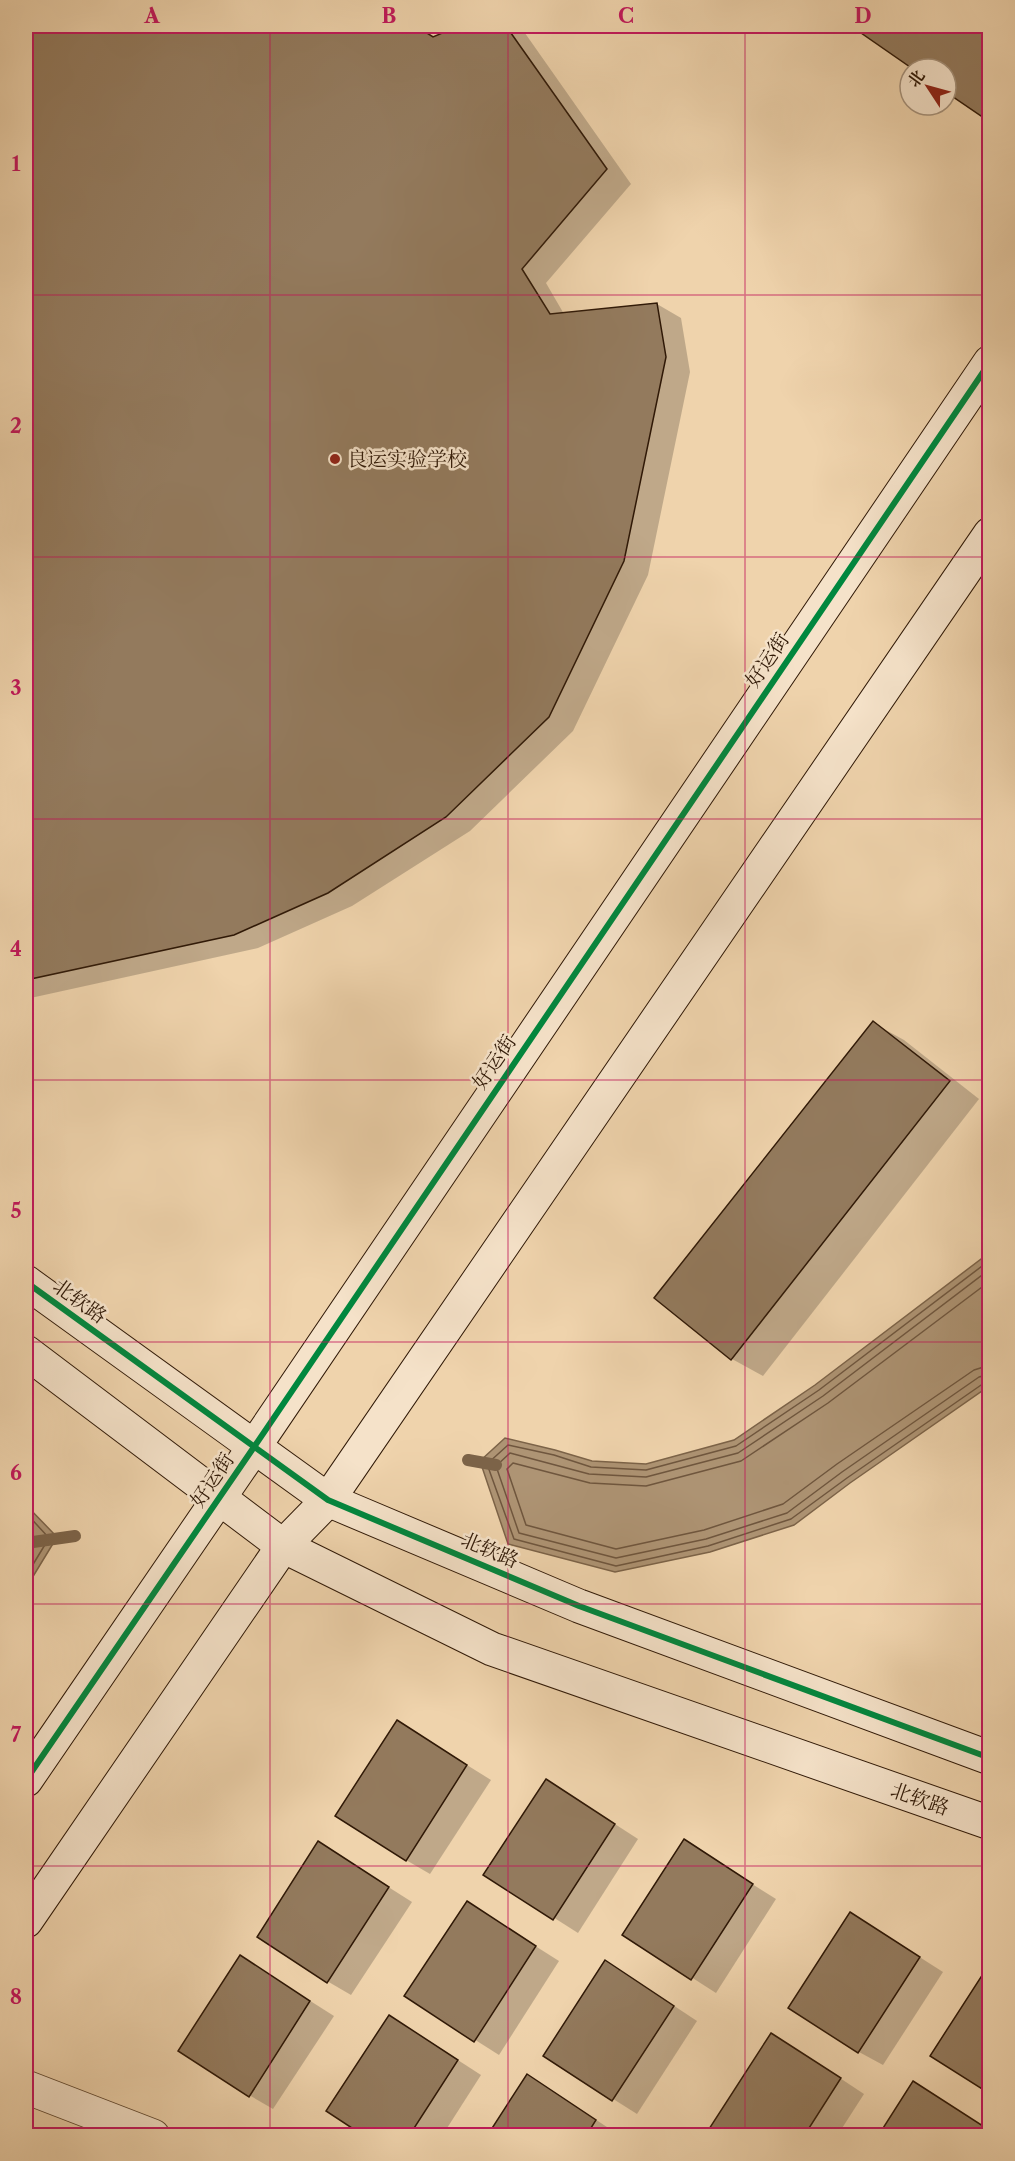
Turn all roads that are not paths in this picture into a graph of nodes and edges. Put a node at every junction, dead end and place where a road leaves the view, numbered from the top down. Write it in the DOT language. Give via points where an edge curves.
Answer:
graph roads {
  1 [pos="990,362"];
  2 [pos="990,534"];
  3 [pos="26,1282"];
  4 [pos="26,1352"];
  5 [pos="254,1447"];
  6 [pos="219,1498"];
  7 [pos="328,1500"];
  8 [pos="283,1546"];
  9 [pos="990,1758"];
  10 [pos="26,1780"];
  11 [pos="990,1823"];
  12 [pos="26,1921"];
  13 [pos="26,2087"];
  14 [pos="153,2136"];
  1 -- 5 [label="street, 好运街"];
  2 -- 7 [label="street"];
  3 -- 5 [label="street, 北软路"];
  4 -- 6 [label="street, 北软路"];
  5 -- 6 [label="street, 好运街"];
  5 -- 7 [label="street, 北软路"];
  6 -- 8 [label="street, 北软路"];
  6 -- 10 [label="street, 好运街"];
  7 -- 8 [label="street"];
  7 -- 9 [label="street, 北软路" via="579,1606"];
  8 -- 11 [label="street, 北软路" via="492,1649"];
  8 -- 12 [label="street"];
  13 -- 14 [label="street"];
}
